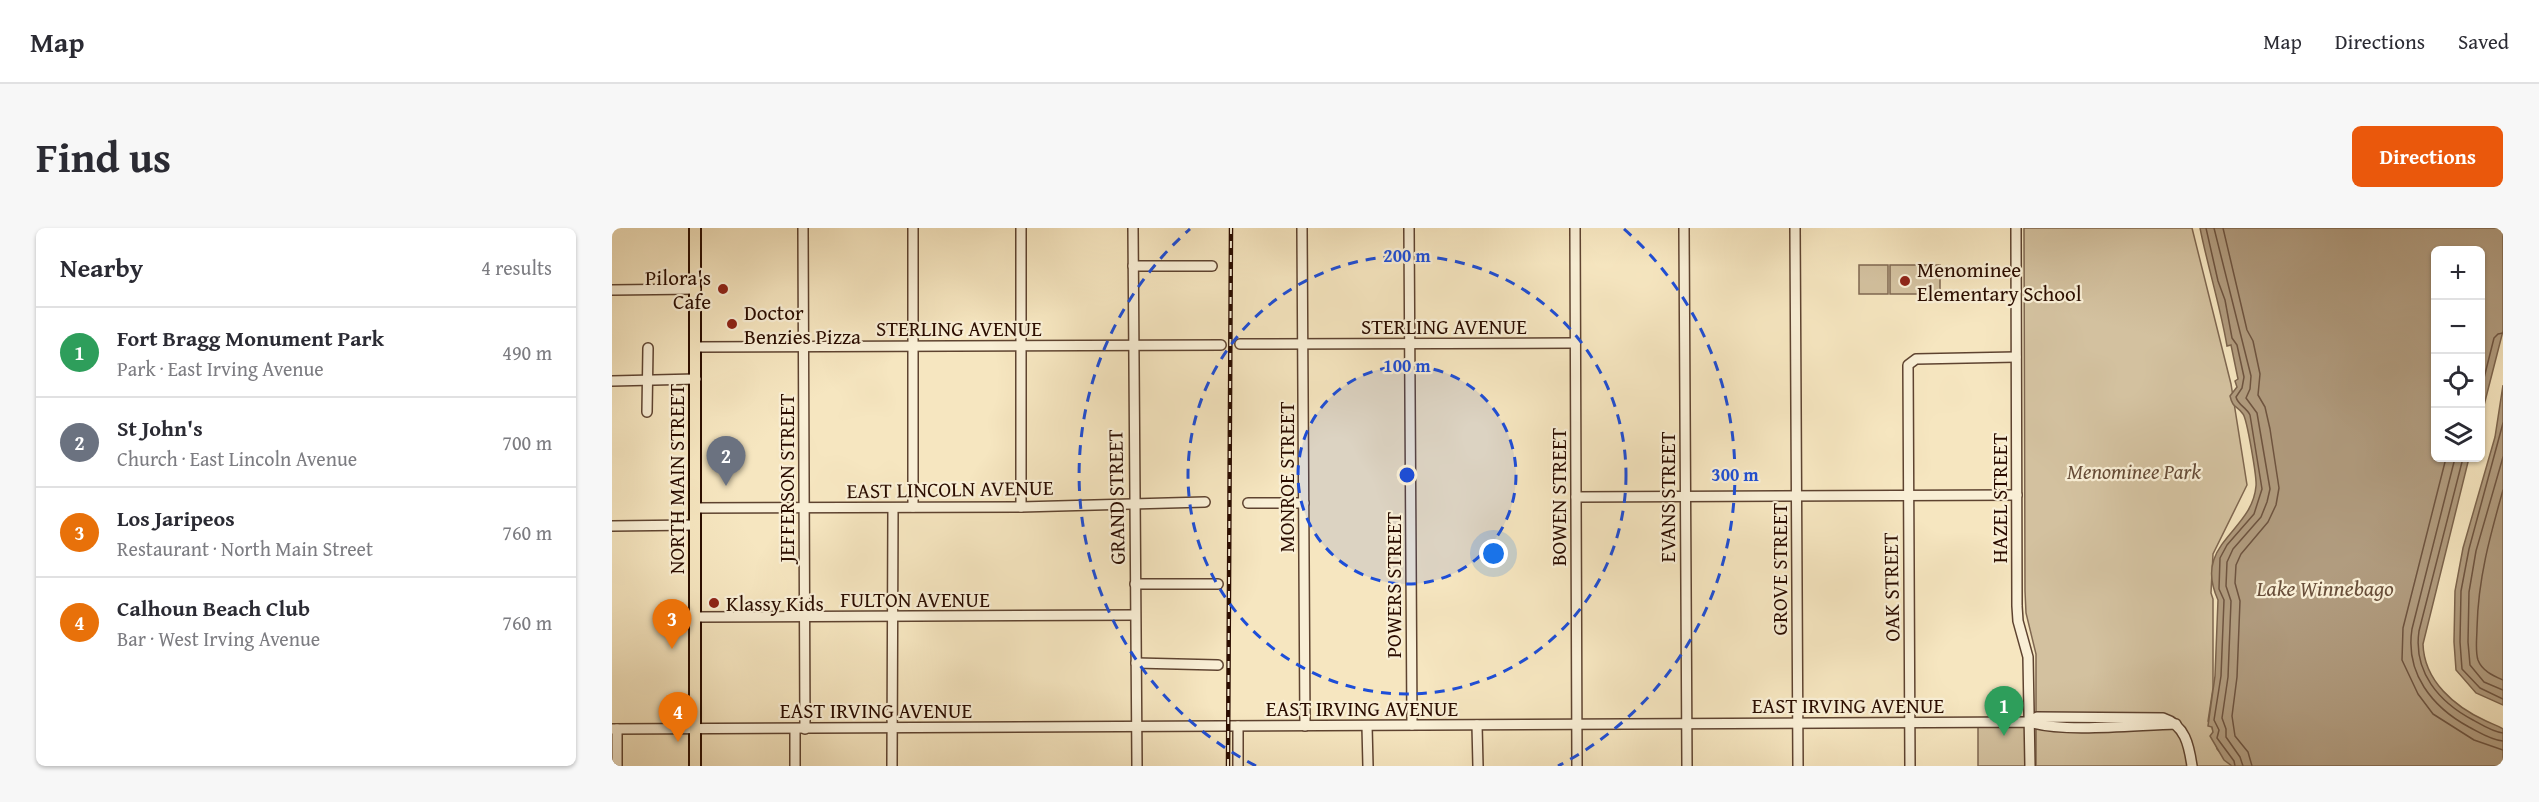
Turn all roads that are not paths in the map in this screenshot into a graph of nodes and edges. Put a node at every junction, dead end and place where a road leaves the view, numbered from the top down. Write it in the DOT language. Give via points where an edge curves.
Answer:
graph roads {
  1 [pos="695,228"];
  2 [pos="803,228"];
  3 [pos="913,228"];
  4 [pos="1021,228"];
  5 [pos="1133,228"];
  6 [pos="1302,228"];
  7 [pos="1409,228"];
  8 [pos="1575,228"];
  9 [pos="1684,228"];
  10 [pos="1796,228"];
  11 [pos="2016,228"];
  12 [pos="1133,266"];
  13 [pos="1212,266"];
  14 [pos="696,289"];
  15 [pos="612,290"];
  16 [pos="1575,343"];
  17 [pos="1240,344"];
  18 [pos="1303,344"];
  19 [pos="1410,344"];
  20 [pos="1221,345"];
  21 [pos="803,346"];
  22 [pos="1021,346"];
  23 [pos="1133,346"];
  24 [pos="696,347"];
  25 [pos="912,347"];
  26 [pos="648,348"];
  27 [pos="2016,357"];
  28 [pos="696,379"];
  29 [pos="648,380"];
  30 [pos="612,381"];
  31 [pos="647,412"];
  32 [pos="2017,495"];
  33 [pos="1685,496"];
  34 [pos="1908,496"];
  35 [pos="1576,497"];
  36 [pos="1797,497"];
  37 [pos="1205,502"];
  38 [pos="1248,503"];
  39 [pos="1304,503"];
  40 [pos="1134,505"];
  41 [pos="913,507"];
  42 [pos="1021,507"];
  43 [pos="695,508"];
  44 [pos="804,508"];
  45 [pos="893,508"];
  46 [pos="695,525"];
  47 [pos="612,526"];
  48 [pos="1135,584"];
  49 [pos="1218,585"];
  50 [pos="1136,615"];
  51 [pos="695,617"];
  52 [pos="892,617"];
  53 [pos="804,618"];
  54 [pos="1136,663"];
  55 [pos="1218,664"];
  56 [pos="2029,722"];
  57 [pos="1797,723"];
  58 [pos="1910,723"];
  59 [pos="1687,724"];
  60 [pos="1412,725"];
  61 [pos="1477,725"];
  62 [pos="1576,725"];
  63 [pos="1137,726"];
  64 [pos="1238,726"];
  65 [pos="1305,726"];
  66 [pos="1367,726"];
  67 [pos="695,728"];
  68 [pos="892,728"];
  69 [pos="615,729"];
  70 [pos="800,729"];
  71 [pos="617,766"];
  72 [pos="695,766"];
  73 [pos="795,766"];
  74 [pos="892,766"];
  75 [pos="1137,766"];
  76 [pos="1238,766"];
  77 [pos="1368,766"];
  78 [pos="1478,766"];
  79 [pos="1577,766"];
  80 [pos="1687,766"];
  81 [pos="1798,766"];
  82 [pos="1910,766"];
  83 [pos="2030,766"];
  84 [pos="2192,766"];
  1 -- 14 [label="main road, NORTH MAIN STREET"];
  2 -- 21 [label="street, JEFFERSON STREET"];
  3 -- 25 [label="street"];
  4 -- 22 [label="street"];
  5 -- 12 [label="street, GRAND STREET"];
  6 -- 18 [label="street, MONROE STREET"];
  7 -- 19 [label="street, POWERS STREET"];
  8 -- 16 [label="street, BOWEN STREET"];
  9 -- 33 [label="street, EVANS STREET"];
  10 -- 36 [label="street, GROVE STREET"];
  11 -- 27 [label="street, HAZEL STREET"];
  12 -- 13 [label="street"];
  12 -- 23 [label="street, GRAND STREET"];
  14 -- 15 [label="street"];
  14 -- 24 [label="main road, NORTH MAIN STREET"];
  16 -- 19 [label="street, STERLING AVENUE"];
  16 -- 35 [label="street, BOWEN STREET"];
  17 -- 18 [label="street, STERLING AVENUE"];
  18 -- 19 [label="street, STERLING AVENUE"];
  18 -- 39 [label="street, MONROE STREET"];
  19 -- 60 [label="street, POWERS STREET"];
  20 -- 23 [label="street, STERLING AVENUE"];
  21 -- 24 [label="street, STERLING AVENUE"];
  21 -- 25 [label="street, STERLING AVENUE"];
  21 -- 44 [label="street, JEFFERSON STREET"];
  22 -- 23 [label="street, STERLING AVENUE"];
  22 -- 25 [label="street, STERLING AVENUE"];
  22 -- 42 [label="street"];
  23 -- 40 [label="street, GRAND STREET"];
  24 -- 28 [label="main road, NORTH MAIN STREET"];
  25 -- 41 [label="street"];
  26 -- 29 [label="street"];
  27 -- 32 [label="street, HAZEL STREET"];
  27 -- 34 [label="street, OAK STREET" via="1920,358 1908,365"];
  28 -- 29 [label="street"];
  28 -- 43 [label="main road, NORTH MAIN STREET"];
  29 -- 30 [label="street"];
  29 -- 31 [label="street"];
  32 -- 34 [label="street"];
  32 -- 56 [label="street, HAZEL STREET" via="2017,606 2028,657"];
  33 -- 35 [label="street"];
  33 -- 36 [label="street"];
  33 -- 59 [label="street, EVANS STREET"];
  34 -- 36 [label="street"];
  34 -- 58 [label="street, OAK STREET"];
  35 -- 62 [label="street, BOWEN STREET"];
  36 -- 57 [label="street, GROVE STREET"];
  37 -- 40 [label="street, EAST LINCOLN AVENUE"];
  38 -- 39 [label="street"];
  39 -- 65 [label="street, MONROE STREET"];
  40 -- 42 [label="street, EAST LINCOLN AVENUE"];
  40 -- 48 [label="street, GRAND STREET"];
  41 -- 42 [label="street, EAST LINCOLN AVENUE"];
  41 -- 45 [label="street, EAST LINCOLN AVENUE"];
  43 -- 44 [label="street, EAST LINCOLN AVENUE"];
  43 -- 46 [label="main road, NORTH MAIN STREET"];
  44 -- 45 [label="street, EAST LINCOLN AVENUE"];
  44 -- 53 [label="street, JEFFERSON STREET"];
  45 -- 52 [label="street"];
  46 -- 47 [label="street"];
  46 -- 51 [label="main road, NORTH MAIN STREET"];
  48 -- 49 [label="street"];
  48 -- 50 [label="street, GRAND STREET"];
  50 -- 52 [label="street, FULTON AVENUE"];
  50 -- 54 [label="street, GRAND STREET"];
  51 -- 53 [label="street, FULTON AVENUE"];
  51 -- 67 [label="main road, NORTH MAIN STREET"];
  52 -- 53 [label="street, FULTON AVENUE"];
  52 -- 68 [label="street"];
  53 -- 70 [label="street, JEFFERSON STREET"];
  54 -- 55 [label="street"];
  54 -- 63 [label="street, GRAND STREET"];
  56 -- 58 [label="street, EAST IRVING AVENUE"];
  56 -- 83 [label="street, HAZEL STREET"];
  56 -- 84 [label="street, EAST IRVING AVENUE" via="2037,717 2163,718 2176,724 2187,742"];
  57 -- 58 [label="street, EAST IRVING AVENUE"];
  57 -- 59 [label="street, EAST IRVING AVENUE"];
  57 -- 81 [label="street, GROVE STREET"];
  58 -- 82 [label="street, OAK STREET"];
  59 -- 62 [label="street, EAST IRVING AVENUE"];
  59 -- 80 [label="street, EVANS STREET"];
  60 -- 61 [label="street, EAST IRVING AVENUE"];
  60 -- 66 [label="street, EAST IRVING AVENUE"];
  61 -- 62 [label="street, EAST IRVING AVENUE"];
  61 -- 78 [label="street"];
  62 -- 79 [label="street, BOWEN STREET"];
  63 -- 64 [label="street, EAST IRVING AVENUE"];
  63 -- 68 [label="street, EAST IRVING AVENUE"];
  63 -- 75 [label="street, GRAND STREET"];
  64 -- 65 [label="street, EAST IRVING AVENUE"];
  64 -- 76 [label="street"];
  65 -- 66 [label="street, EAST IRVING AVENUE"];
  66 -- 77 [label="street"];
  67 -- 69 [label="street, EAST IRVING AVENUE"];
  67 -- 70 [label="street, EAST IRVING AVENUE"];
  67 -- 72 [label="main road, NORTH MAIN STREET"];
  68 -- 70 [label="street, EAST IRVING AVENUE"];
  68 -- 74 [label="street"];
  69 -- 71 [label="street"];
  70 -- 73 [label="street, JEFFERSON STREET"];
}
